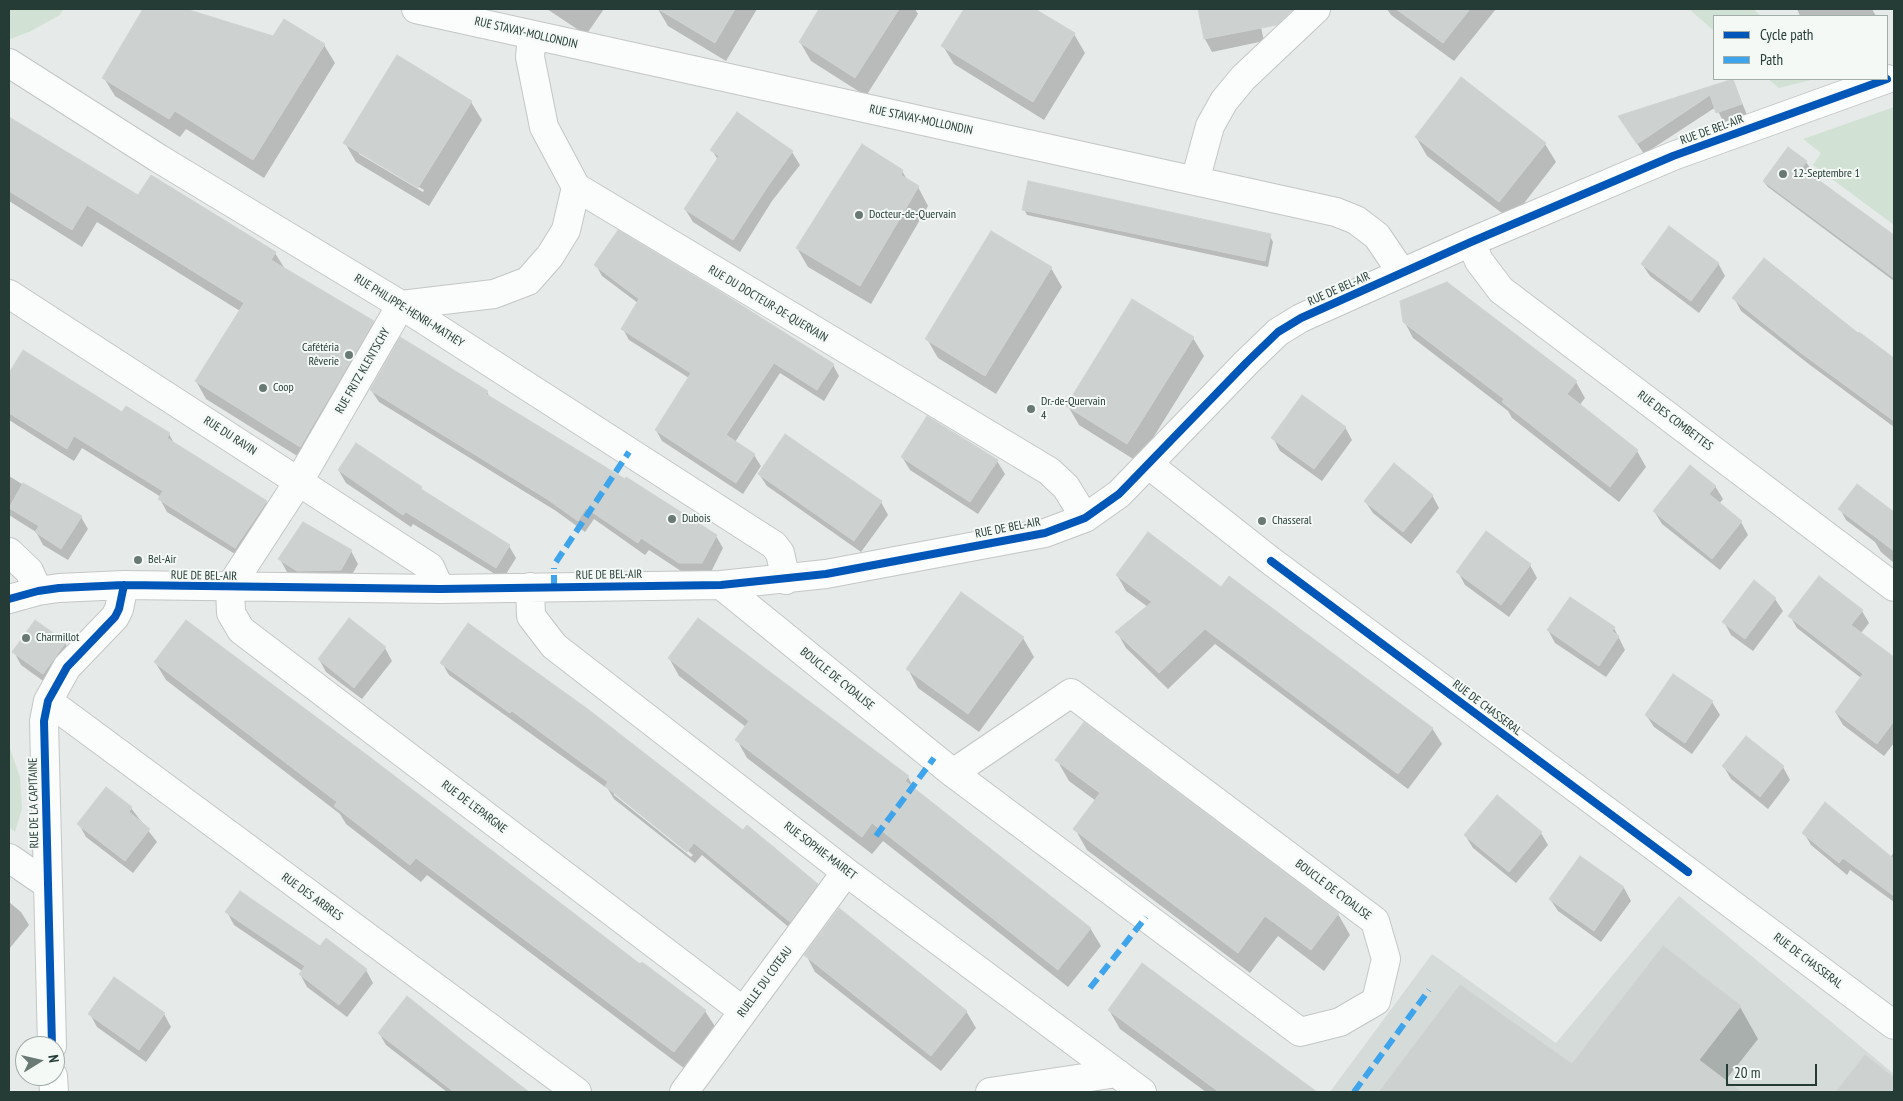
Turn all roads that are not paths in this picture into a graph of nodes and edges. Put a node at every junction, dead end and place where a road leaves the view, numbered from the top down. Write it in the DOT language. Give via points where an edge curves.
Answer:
graph roads {
  1 [pos="416,9"];
  2 [pos="1316,9"];
  3 [pos="532,35"];
  4 [pos="9,62"];
  5 [pos="1884,80"];
  6 [pos="1195,182"];
  7 [pos="576,187"];
  8 [pos="1471,242"];
  9 [pos="1402,273"];
  10 [pos="9,294"];
  11 [pos="401,305"];
  12 [pos="1148,464"];
  13 [pos="299,481"];
  14 [pos="1085,518"];
  15 [pos="9,552"];
  16 [pos="786,580"];
  17 [pos="124,585"];
  18 [pos="721,585"];
  19 [pos="530,587"];
  20 [pos="1894,587"];
  21 [pos="230,588"];
  22 [pos="440,589"];
  23 [pos="38,591"];
  24 [pos="9,599"];
  25 [pos="48,701"];
  26 [pos="953,773"];
  27 [pos="9,858"];
  28 [pos="846,872"];
  29 [pos="47,884"];
  30 [pos="743,1011"];
  31 [pos="1894,1025"];
  32 [pos="52,1036"];
  33 [pos="1117,1073"];
  34 [pos="577,1092"];
  35 [pos="684,1092"];
  36 [pos="990,1092"];
  37 [pos="1142,1092"];
  1 -- 3 [label="street, RUE STAVAY-MOLLONDIN"];
  2 -- 6 [label="street" via="1224,101 1210,126"];
  3 -- 6 [label="street, RUE STAVAY-MOLLONDIN"];
  3 -- 7 [label="street" via="530,57 544,128"];
  4 -- 11 [label="street, RUE PHILIPPE-HENRI-MATHEY" via="158,158"];
  5 -- 8 [label="street, RUE DE BEL-AIR" via="1673,156"];
  6 -- 9 [label="street, RUE STAVAY-MOLLONDIN" via="1336,212 1356,220 1377,236"];
  7 -- 11 [label="street" via="566,230 550,256 528,281 494,294"];
  7 -- 14 [label="street, RUE DU DOCTEUR-DE-QUERVAIN" via="1049,471 1066,487"];
  8 -- 9 [label="street, RUE DE BEL-AIR"];
  8 -- 20 [label="street, RUE DES COMBETTES" via="1479,261 1501,290"];
  9 -- 12 [label="street, RUE DE BEL-AIR" via="1300,318 1278,332"];
  10 -- 13 [label="street, RUE DU RAVIN"];
  11 -- 13 [label="street, RUE FRITZ KLENTSCHY"];
  11 -- 16 [label="street, RUE PHILIPPE-HENRI-MATHEY" via="774,545 780,553"];
  12 -- 14 [label="street, RUE DE BEL-AIR" via="1119,494"];
  12 -- 31 [label="street, RUE DE CHASSERAL" via="1271,561"];
  13 -- 21 [label="street, RUE FRITZ KLENTSCHY"];
  13 -- 22 [label="street, RUE DU RAVIN" via="430,567"];
  14 -- 16 [label="street, RUE DE BEL-AIR" via="1045,533"];
  15 -- 23 [label="street" via="29,571"];
  16 -- 18 [label="street, RUE DE BEL-AIR"];
  17 -- 21 [label="street, RUE DE BEL-AIR"];
  17 -- 23 [label="street, RUE DE BEL-AIR"];
  17 -- 25 [label="street, RUE DE LA CAPITAINE" via="115,617 67,667"];
  18 -- 19 [label="street, RUE DE BEL-AIR"];
  18 -- 26 [label="street, BOUCLE DE CYDALISE"];
  19 -- 22 [label="street, RUE DE BEL-AIR"];
  19 -- 28 [label="street, RUE SOPHIE-MAIRET" via="531,616 554,646"];
  21 -- 22 [label="street, RUE DE BEL-AIR"];
  21 -- 30 [label="street, RUE DE L'EPARGNE" via="232,613 241,630"];
  23 -- 24 [label="street, RUE DE BEL-AIR"];
  25 -- 29 [label="street, RUE DE LA CAPITAINE" via="44,720"];
  25 -- 34 [label="street, RUE DES ARBRES"];
  26 -- 26 [label="street, BOUCLE DE CYDALISE" via="1300,1032 1340,1022 1376,1001 1386,959 1375,921 1070,693"];
  27 -- 29 [label="street"];
  28 -- 30 [label="street, RUELLE DU COTEAU"];
  28 -- 33 [label="street, RUE SOPHIE-MAIRET"];
  29 -- 32 [label="street, RUE DE LA CAPITAINE"];
  30 -- 35 [label="street, RUELLE DU COTEAU"];
  33 -- 36 [label="street"];
  33 -- 37 [label="street, RUE SOPHIE-MAIRET"];
}
